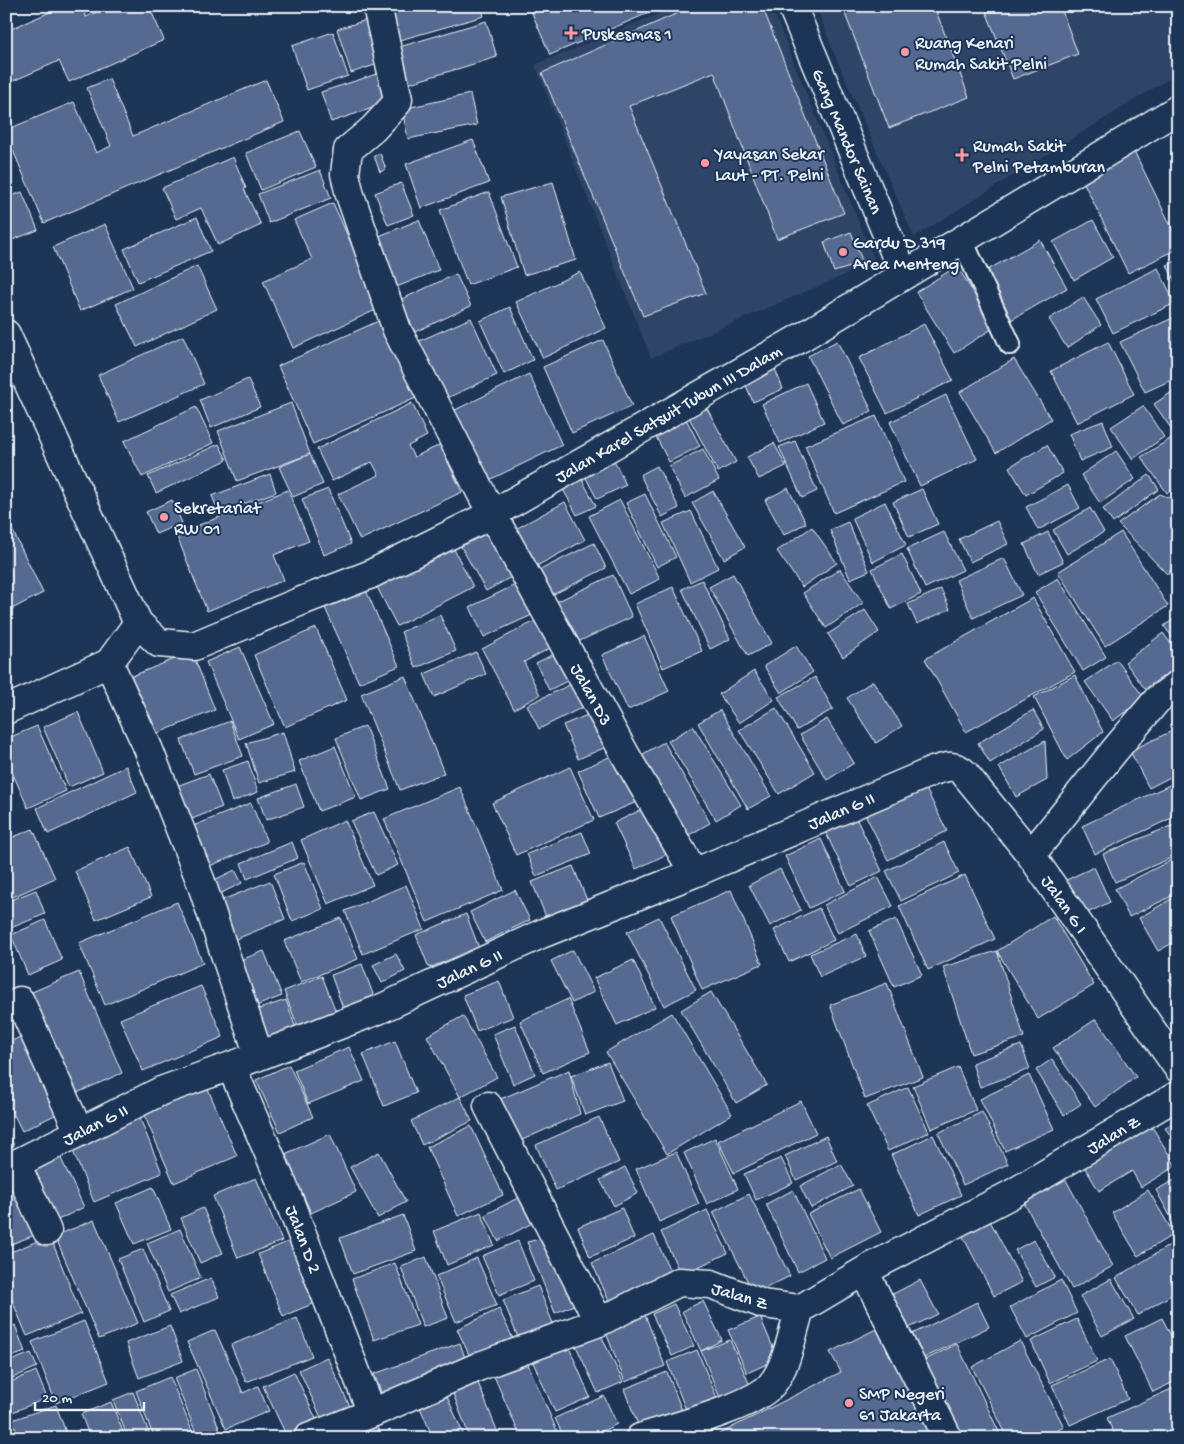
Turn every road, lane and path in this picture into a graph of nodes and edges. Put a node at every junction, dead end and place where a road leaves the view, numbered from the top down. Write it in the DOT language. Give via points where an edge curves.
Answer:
graph roads {
  1 [pos="377,6"];
  2 [pos="792,6"];
  3 [pos="1178,109"];
  4 [pos="962,240"];
  5 [pos="904,275"];
  6 [pos="6,334"];
  7 [pos="1010,344"];
  8 [pos="492,514"];
  9 [pos="138,623"];
  10 [pos="109,663"];
  11 [pos="1178,685"];
  12 [pos="6,710"];
  13 [pos="933,771"];
  14 [pos="1031,855"];
  15 [pos="694,873"];
  16 [pos="20,1001"];
  17 [pos="259,1056"];
  18 [pos="231,1066"];
  19 [pos="1178,1068"];
  20 [pos="1178,1096"];
  21 [pos="488,1106"];
  22 [pos="79,1132"];
  23 [pos="11,1166"];
  24 [pos="46,1231"];
  25 [pos="864,1271"];
  26 [pos="800,1309"];
  27 [pos="599,1322"];
  28 [pos="372,1413"];
  29 [pos="308,1438"];
  30 [pos="640,1438"];
  31 [pos="948,1438"];
  1 -- 8 [label="street, Jalan D3" via="398,99 373,129 348,150 345,174 397,330"];
  2 -- 5 [label="street, Gang Mandor Sainan"];
  3 -- 4 [label="street, Jalan Karel Satsuit Tubun III Dalam"];
  4 -- 5 [label="street, Jalan Karel Satsuit Tubun III Dalam"];
  4 -- 7 [label="lane"];
  5 -- 8 [label="street, Jalan Karel Satsuit Tubun III Dalam"];
  6 -- 9 [label="street"];
  8 -- 9 [label="street, Jalan Karel Satsuit Tubun III Dalam" via="369,575 194,646 158,643"];
  8 -- 15 [label="street, Jalan D3"];
  9 -- 10 [label="street"];
  10 -- 12 [label="street"];
  10 -- 17 [label="street" via="148,748 201,882"];
  11 -- 14 [label="street" via="1157,700"];
  13 -- 14 [label="street, Jalan G I" via="953,766 960,768"];
  13 -- 15 [label="street, Jalan G II"];
  14 -- 19 [label="street, Jalan G I"];
  15 -- 17 [label="street, Jalan G II" via="542,934 378,1010"];
  16 -- 22 [label="street"];
  17 -- 18 [label="street, Jalan G II"];
  18 -- 22 [label="street, Jalan G II" via="160,1091"];
  18 -- 28 [label="street, Jalan D 2" via="284,1188"];
  20 -- 25 [label="street, Jalan Z" via="1010,1195"];
  21 -- 27 [label="street"];
  22 -- 23 [label="street, Jalan G II"];
  23 -- 24 [label="street"];
  25 -- 26 [label="street, Jalan Z"];
  25 -- 31 [label="street"];
  26 -- 27 [label="street, Jalan Z" via="763,1304 711,1284 680,1282"];
  26 -- 30 [label="street" via="781,1368 771,1386 754,1398 719,1413"];
  27 -- 28 [label="street, Jalan Z" via="480,1366"];
  28 -- 29 [label="street, Jalan Z"];
}
